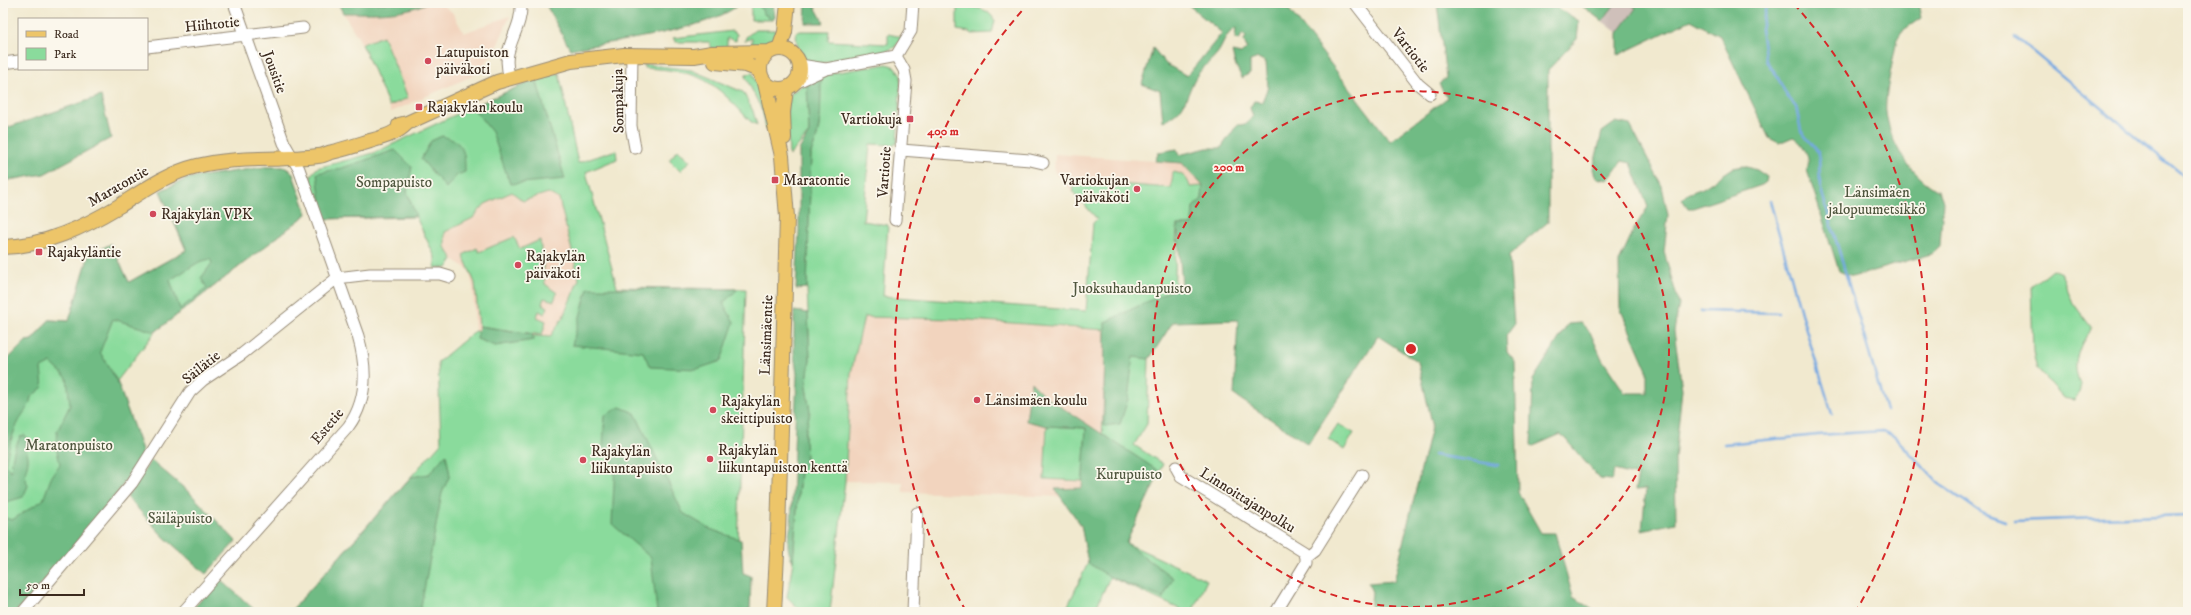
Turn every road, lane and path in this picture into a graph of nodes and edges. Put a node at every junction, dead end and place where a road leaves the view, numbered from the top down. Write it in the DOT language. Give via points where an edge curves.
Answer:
graph roads {
  1 [pos="234,3"];
  2 [pos="521,3"];
  3 [pos="913,3"];
  4 [pos="1355,3"];
  5 [pos="788,7"];
  6 [pos="304,28"];
  7 [pos="246,36"];
  8 [pos="148,47"];
  9 [pos="774,50"];
  10 [pos="632,54"];
  11 [pos="694,56"];
  12 [pos="896,56"];
  13 [pos="797,60"];
  14 [pos="18,61"];
  15 [pos="3,63"];
  16 [pos="826,69"];
  17 [pos="510,77"];
  18 [pos="762,77"];
  19 [pos="790,86"];
  20 [pos="1430,94"];
  21 [pos="635,148"];
  22 [pos="901,150"];
  23 [pos="291,154"];
  24 [pos="782,156"];
  25 [pos="1043,163"];
  26 [pos="895,220"];
  27 [pos="3,247"];
  28 [pos="450,277"];
  29 [pos="337,278"];
  30 [pos="1176,467"];
  31 [pos="1362,475"];
  32 [pos="917,513"];
  33 [pos="1306,557"];
  34 [pos="23,612"];
  35 [pos="183,612"];
  36 [pos="774,612"];
  37 [pos="914,612"];
  38 [pos="1276,612"];
  1 -- 7 [label="street, Jousitie"];
  2 -- 17 [label="street" via="519,20 506,60"];
  3 -- 12 [label="street" via="911,31"];
  4 -- 20 [label="street, Vartiotie" via="1418,84"];
  5 -- 9 [label="main road" via="785,32"];
  5 -- 13 [label="main road"];
  6 -- 7 [label="street, Hiihtotie"];
  7 -- 8 [label="street, Hiihtotie"];
  7 -- 23 [label="street, Jousitie"];
  9 -- 11 [label="main road, Maratontie" via="704,53"];
  9 -- 13 [label="main road" via="788,51"];
  9 -- 18 [label="main road" via="761,62"];
  10 -- 11 [label="main road, Maratontie"];
  10 -- 17 [label="main road, Maratontie" via="571,61"];
  10 -- 21 [label="street, Sompakuja" via="631,126"];
  11 -- 18 [label="main road, Maratontie" via="703,61 746,64"];
  12 -- 16 [label="street"];
  12 -- 22 [label="street, Vartiotie" via="904,70 906,81"];
  13 -- 16 [label="street"];
  13 -- 19 [label="main road" via="800,74"];
  14 -- 15 [label="street"];
  16 -- 19 [label="street"];
  17 -- 23 [label="main road, Maratontie" via="408,123 400,131 381,139 330,152 319,148"];
  18 -- 19 [label="main road" via="774,89"];
  18 -- 24 [label="main road, Länsimäentie"];
  19 -- 24 [label="main road, Länsimäentie" via="783,112"];
  22 -- 25 [label="street"];
  22 -- 26 [label="street, Vartiotie"];
  23 -- 27 [label="main road, Maratontie" via="264,152 252,158 216,162 181,171 71,232 35,243"];
  23 -- 29 [label="street, Estetie" via="299,169"];
  24 -- 36 [label="main road, Länsimäentie" via="787,217"];
  28 -- 29 [label="street" via="440,274 370,274"];
  29 -- 34 [label="street, Säilätie" via="190,392 132,483"];
  29 -- 35 [label="street, Estetie" via="358,336 364,362 361,400 355,417"];
  30 -- 33 [label="street, Linnoittajanpolku" via="1181,476 1304,552"];
  31 -- 33 [label="street" via="1315,550"];
  32 -- 37 [label="street"];
  33 -- 38 [label="street" via="1306,563"];
}
